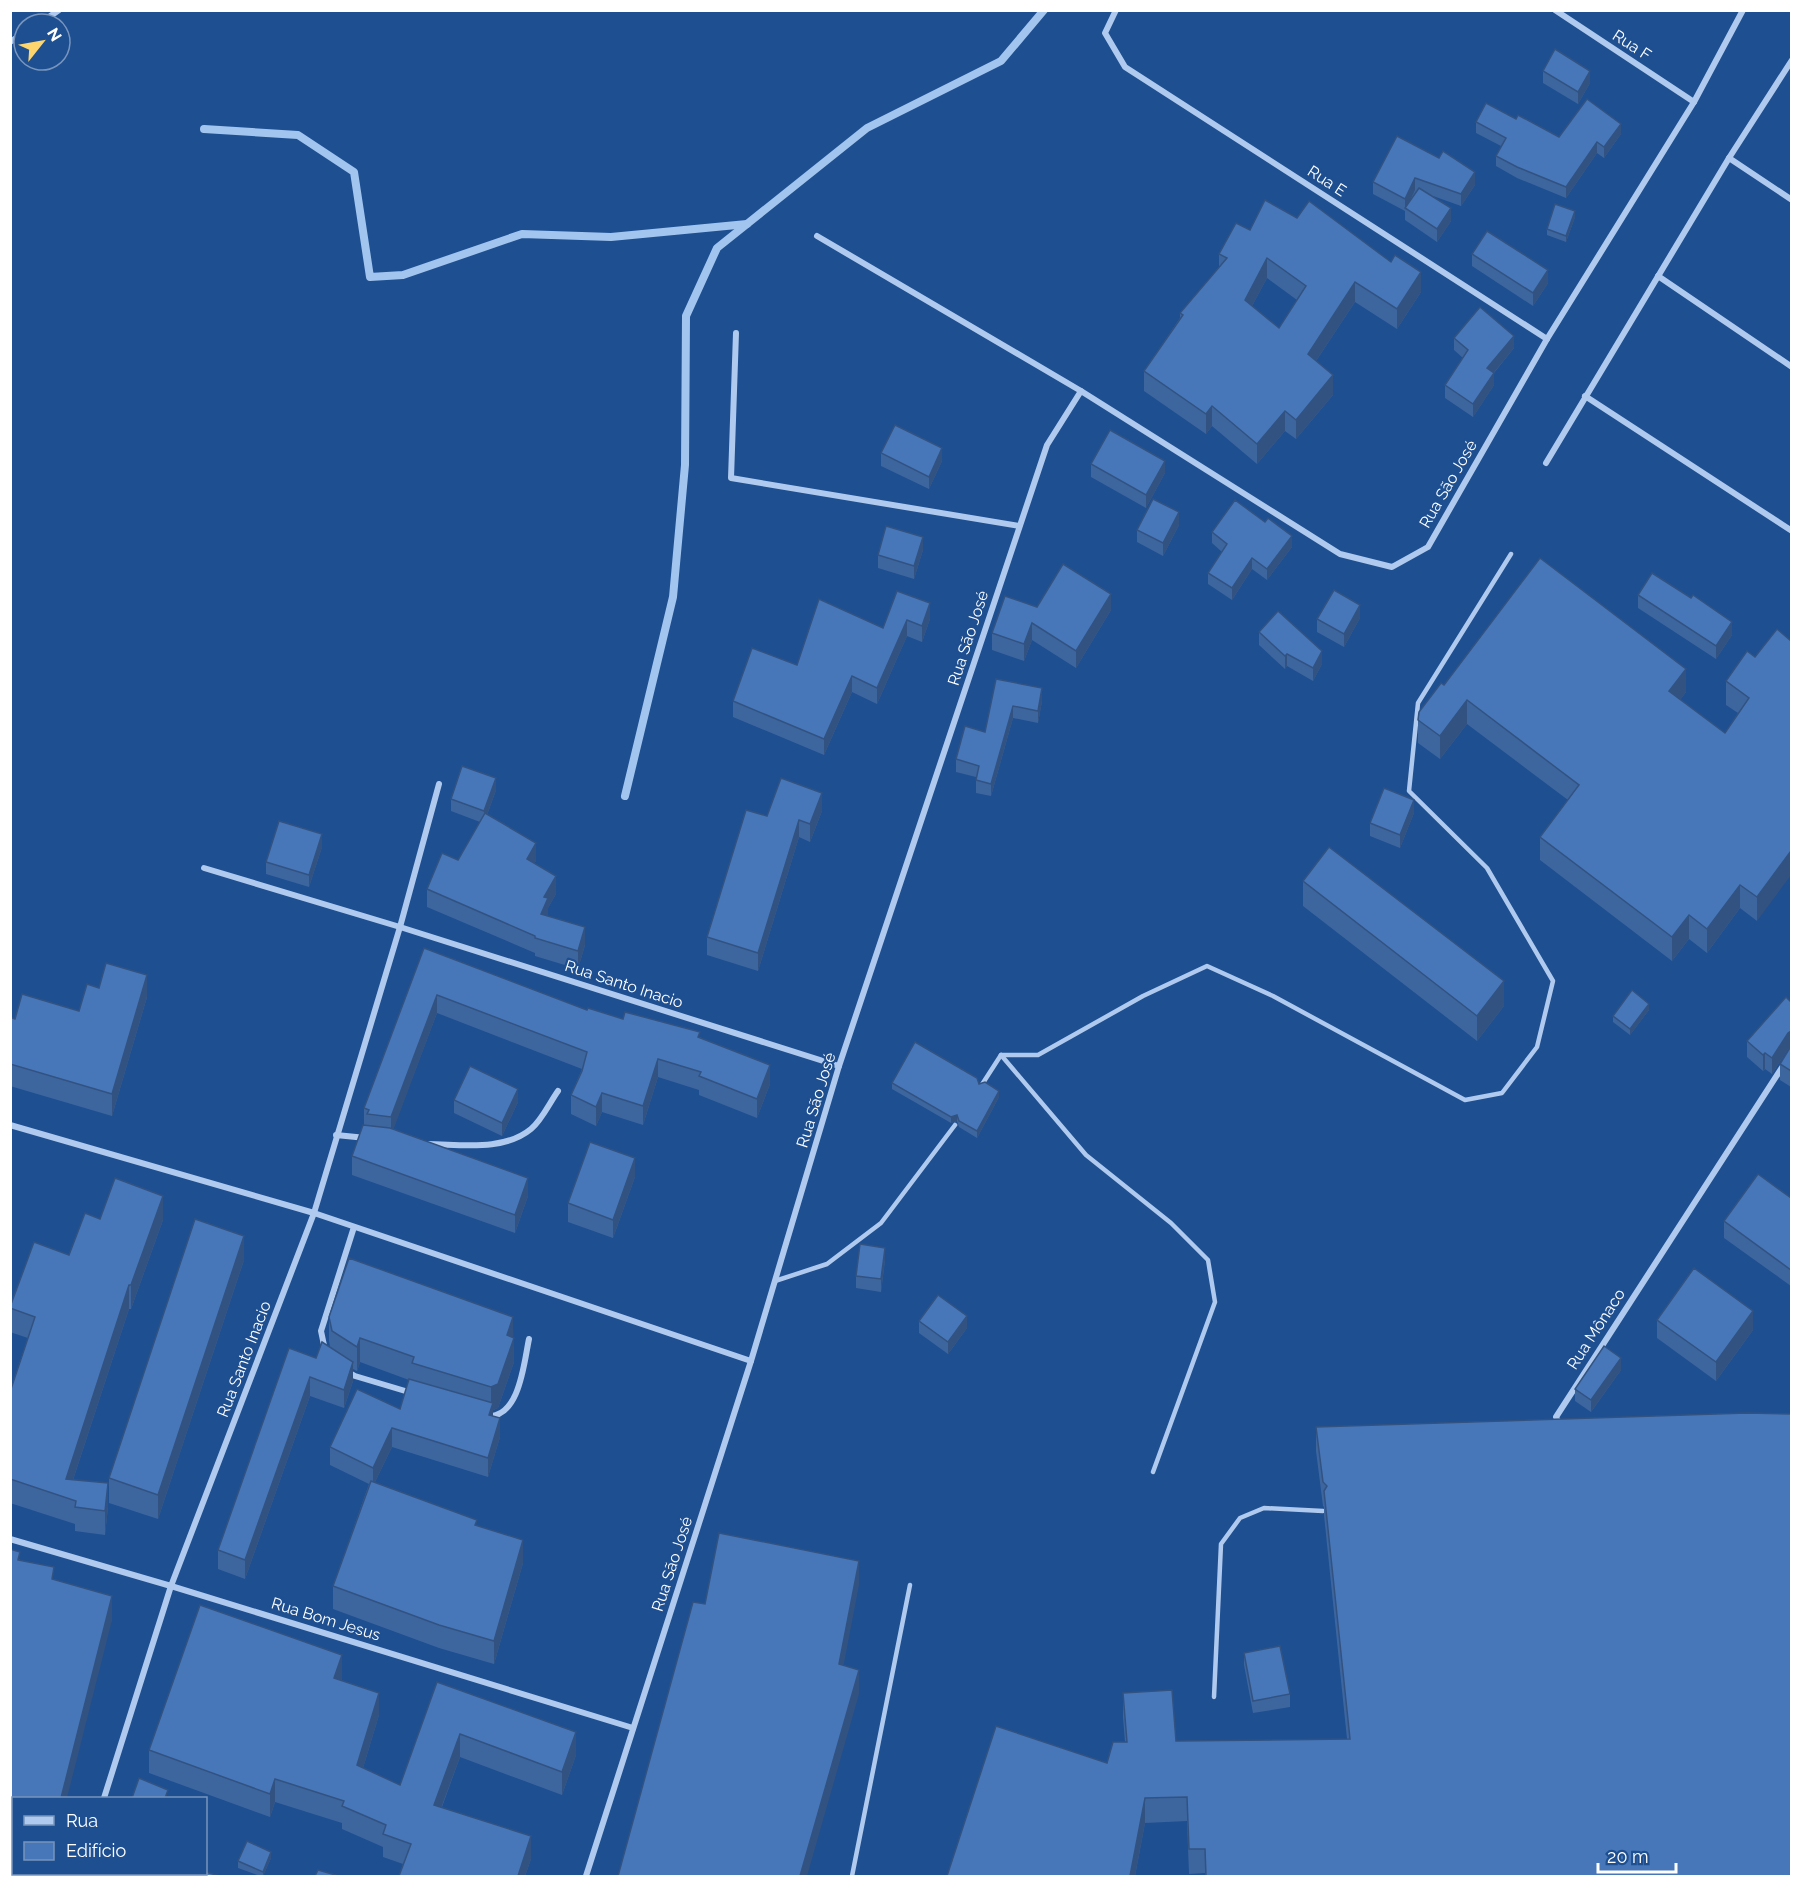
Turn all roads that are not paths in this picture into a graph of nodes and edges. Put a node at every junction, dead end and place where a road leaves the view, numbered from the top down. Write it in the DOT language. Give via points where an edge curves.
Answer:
graph roads {
  1 [pos="1116,10"];
  2 [pos="1555,10"];
  3 [pos="1743,10"];
  4 [pos="1791,60"];
  5 [pos="1694,102"];
  6 [pos="1728,158"];
  7 [pos="1791,200"];
  8 [pos="817,236"];
  9 [pos="1658,276"];
  10 [pos="736,333"];
  11 [pos="1547,339"];
  12 [pos="1791,367"];
  13 [pos="1081,391"];
  14 [pos="1585,396"];
  15 [pos="1546,463"];
  16 [pos="1019,526"];
  17 [pos="1791,531"];
  18 [pos="1511,554"];
  19 [pos="439,784"];
  20 [pos="204,868"];
  21 [pos="400,927"];
  22 [pos="1791,1052"];
  23 [pos="1001,1055"];
  24 [pos="839,1066"];
  25 [pos="981,1086"];
  26 [pos="558,1091"];
  27 [pos="10,1125"];
  28 [pos="955,1125"];
  29 [pos="336,1135"];
  30 [pos="369,1139"];
  31 [pos="413,1144"];
  32 [pos="314,1213"];
  33 [pos="354,1227"];
  34 [pos="775,1281"];
  35 [pos="529,1339"];
  36 [pos="327,1359"];
  37 [pos="752,1361"];
  38 [pos="346,1370"];
  39 [pos="423,1396"];
  40 [pos="479,1413"];
  41 [pos="1563,1430"];
  42 [pos="1153,1472"];
  43 [pos="1323,1510"];
  44 [pos="10,1539"];
  45 [pos="910,1585"];
  46 [pos="171,1586"];
  47 [pos="1214,1696"];
  48 [pos="633,1728"];
  49 [pos="104,1797"];
  50 [pos="586,1876"];
  51 [pos="852,1876"];
  1 -- 11 [label="street, Rua E" via="1105,33 1125,67"];
  2 -- 5 [label="street, Rua F"];
  3 -- 5 [label="street, Rua São José"];
  4 -- 6 [label="street"];
  5 -- 11 [label="street, Rua São José"];
  6 -- 7 [label="street"];
  6 -- 9 [label="street"];
  8 -- 13 [label="street"];
  9 -- 12 [label="street"];
  9 -- 14 [label="street"];
  10 -- 16 [label="street" via="731,478"];
  11 -- 13 [label="street, Rua São José" via="1428,547 1392,567 1340,554"];
  13 -- 16 [label="street, Rua São José" via="1047,445"];
  14 -- 15 [label="street"];
  14 -- 17 [label="street"];
  16 -- 24 [label="street, Rua São José"];
  18 -- 23 [label="lane" via="1418,703 1409,791 1487,868 1553,981 1537,1047 1502,1093 1465,1100 1273,996 1207,966 1143,996 1038,1055"];
  19 -- 21 [label="street, Rua Santo Inacio"];
  20 -- 21 [label="street, Rua Santo Inacio"];
  21 -- 24 [label="street, Rua Santo Inacio"];
  21 -- 29 [label="street, Rua Santo Inacio"];
  22 -- 41 [label="street, Rua Mônaco" via="1556,1417"];
  23 -- 25 [label="lane"];
  23 -- 42 [label="lane" via="1086,1155 1171,1223 1208,1260 1215,1302"];
  24 -- 34 [label="street, Rua São José"];
  26 -- 31 [label="street" via="533,1128 515,1139 496,1144"];
  27 -- 32 [label="street"];
  28 -- 34 [label="lane" via="881,1223 827,1264"];
  29 -- 30 [label="street"];
  29 -- 32 [label="street, Rua Santo Inacio"];
  32 -- 33 [label="street"];
  32 -- 46 [label="street, Rua Santo Inacio"];
  33 -- 36 [label="street" via="321,1330"];
  33 -- 37 [label="street"];
  34 -- 37 [label="street, Rua São José"];
  35 -- 40 [label="street" via="514,1401 491,1417"];
  37 -- 48 [label="street, Rua São José"];
  38 -- 39 [label="street"];
  43 -- 47 [label="lane" via="1264,1508 1240,1518 1221,1544"];
  44 -- 46 [label="street, Rua Bom Jesus"];
  45 -- 51 [label="lane"];
  46 -- 48 [label="street, Rua Bom Jesus"];
  46 -- 49 [label="street, Rua Santo Inacio"];
  48 -- 50 [label="street, Rua São José"];
}
